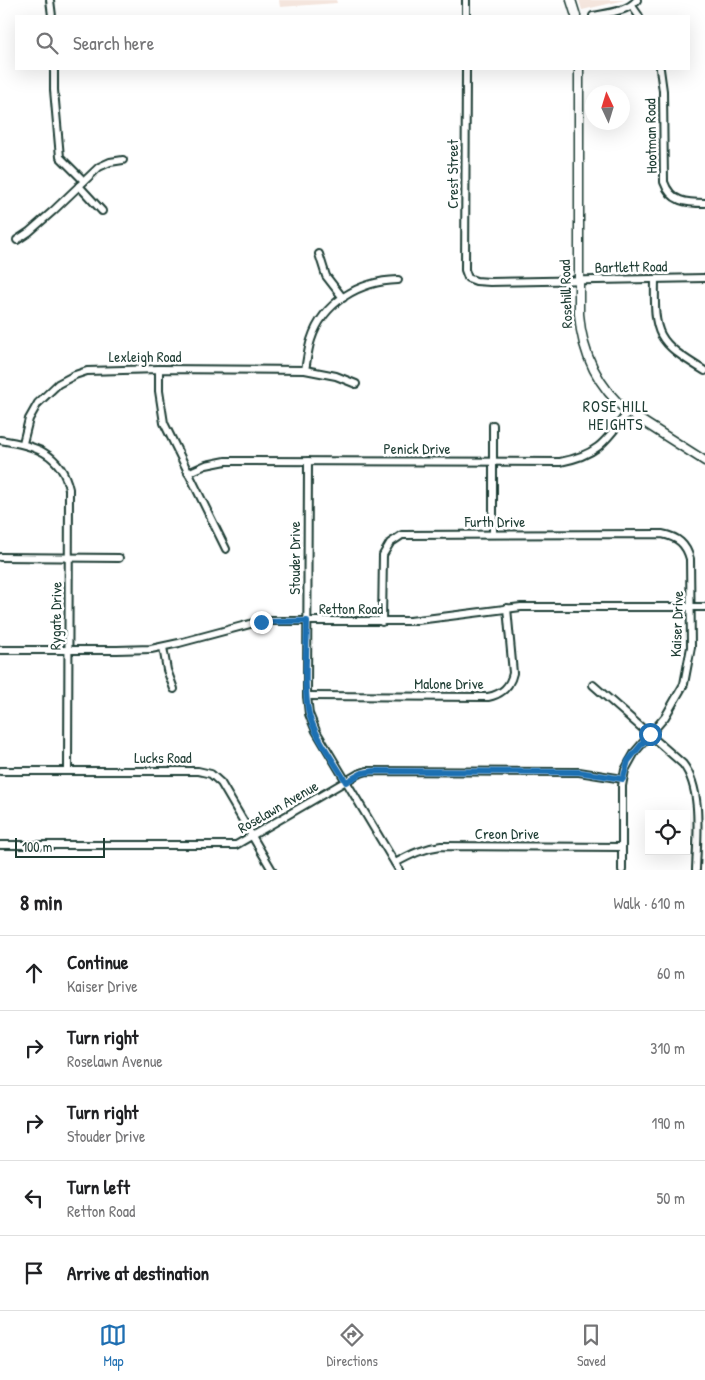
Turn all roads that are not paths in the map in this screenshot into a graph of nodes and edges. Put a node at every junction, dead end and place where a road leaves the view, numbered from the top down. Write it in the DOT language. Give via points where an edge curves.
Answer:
graph roads {
  1 [pos="50,0"];
  2 [pos="466,0"];
  3 [pos="571,0"];
  4 [pos="634,3"];
  5 [pos="52,15"];
  6 [pos="466,15"];
  7 [pos="576,15"];
  8 [pos="598,15"];
  9 [pos="639,15"];
  10 [pos="54,70"];
  11 [pos="466,70"];
  12 [pos="579,70"];
  13 [pos="660,70"];
  14 [pos="123,160"];
  15 [pos="82,184"];
  16 [pos="705,203"];
  17 [pos="102,211"];
  18 [pos="17,240"];
  19 [pos="319,254"];
  20 [pos="468,278"];
  21 [pos="705,278"];
  22 [pos="655,279"];
  23 [pos="398,280"];
  24 [pos="579,280"];
  25 [pos="342,298"];
  26 [pos="158,369"];
  27 [pos="306,370"];
  28 [pos="705,371"];
  29 [pos="356,384"];
  30 [pos="628,412"];
  31 [pos="493,425"];
  32 [pos="0,440"];
  33 [pos="23,443"];
  34 [pos="308,461"];
  35 [pos="705,461"];
  36 [pos="493,462"];
  37 [pos="188,473"];
  38 [pos="493,534"];
  39 [pos="682,542"];
  40 [pos="226,549"];
  41 [pos="0,557"];
  42 [pos="69,558"];
  43 [pos="119,558"];
  44 [pos="691,607"];
  45 [pos="705,607"];
  46 [pos="507,608"];
  47 [pos="307,621"];
  48 [pos="382,622"];
  49 [pos="162,647"];
  50 [pos="0,650"];
  51 [pos="68,650"];
  52 [pos="594,685"];
  53 [pos="174,689"];
  54 [pos="307,696"];
  55 [pos="650,734"];
  56 [pos="0,771"];
  57 [pos="68,771"];
  58 [pos="623,779"];
  59 [pos="346,782"];
  60 [pos="252,837"];
  61 [pos="0,845"];
  62 [pos="622,847"];
  63 [pos="395,863"];
  64 [pos="272,870"];
  65 [pos="399,870"];
  66 [pos="622,870"];
  67 [pos="696,870"];
  1 -- 5 [label="street"];
  2 -- 6 [label="street"];
  3 -- 7 [label="street"];
  4 -- 8 [label="street"];
  4 -- 9 [label="street"];
  10 -- 15 [label="street" via="60,157"];
  11 -- 20 [label="street, Crest Street" via="465,270"];
  12 -- 24 [label="street, Rosehill Road"];
  13 -- 16 [label="street, Hootman Road" via="664,182 670,194 682,202"];
  14 -- 15 [label="street" via="105,163"];
  15 -- 17 [label="street"];
  15 -- 18 [label="street"];
  19 -- 25 [label="street" via="326,276"];
  20 -- 24 [label="street, Bartlett Road" via="490,282"];
  21 -- 22 [label="street, Bartlett Road"];
  22 -- 24 [label="street, Bartlett Road"];
  22 -- 28 [label="street" via="655,312 660,334 675,352"];
  23 -- 25 [label="street" via="368,284"];
  24 -- 30 [label="street, Rosehill Road" via="580,324 587,355 604,386"];
  25 -- 27 [label="street" via="315,330"];
  26 -- 27 [label="street, Lexleigh Road"];
  26 -- 33 [label="street, Lexleigh Road" via="87,371 66,379 38,403 29,418"];
  26 -- 37 [label="street" via="164,423"];
  27 -- 29 [label="street, Lexleigh Road"];
  30 -- 35 [label="street, Rosehill Road"];
  30 -- 36 [label="street, Penick Drive" via="606,441 585,456 560,462"];
  31 -- 36 [label="street"];
  32 -- 33 [label="street"];
  33 -- 42 [label="street, Rygate Drive" via="58,463 67,480"];
  34 -- 36 [label="street, Penick Drive"];
  34 -- 37 [label="street, Penick Drive" via="214,462"];
  34 -- 47 [label="street, Stouder Drive"];
  36 -- 38 [label="street"];
  37 -- 40 [label="street"];
  38 -- 39 [label="street, Furth Drive" via="662,534"];
  38 -- 48 [label="street, Furth Drive" via="408,534 390,543 382,563"];
  39 -- 44 [label="street, Kaiser Drive" via="690,559"];
  41 -- 42 [label="street"];
  42 -- 43 [label="street"];
  42 -- 51 [label="street, Rygate Drive"];
  44 -- 45 [label="street, Retton Road"];
  44 -- 46 [label="street, Retton Road"];
  44 -- 55 [label="street, Kaiser Drive" via="691,647 684,684 665,717"];
  46 -- 48 [label="street, Retton Road" via="427,620"];
  46 -- 54 [label="street, Malone Drive" via="513,673 502,692 488,697"];
  47 -- 48 [label="street, Retton Road"];
  47 -- 49 [label="street, Retton Road" via="256,622"];
  47 -- 54 [label="street, Stouder Drive"];
  49 -- 51 [label="street, Retton Road"];
  49 -- 53 [label="street"];
  50 -- 51 [label="street, Retton Road"];
  51 -- 57 [label="street, Rygate Drive"];
  52 -- 55 [label="street"];
  54 -- 59 [label="street, Stouder Drive" via="312,722"];
  55 -- 58 [label="street, Kaiser Drive" via="628,761"];
  55 -- 67 [label="street" via="683,764 692,780 696,798"];
  56 -- 57 [label="street, Lucks Road"];
  57 -- 60 [label="street, Lucks Road" via="198,771 211,774 221,784"];
  58 -- 59 [label="street, Roselawn Avenue" via="569,772 374,771 362,773"];
  58 -- 62 [label="street, Kaiser Drive"];
  59 -- 60 [label="street, Roselawn Avenue"];
  59 -- 63 [label="street, Stouder Drive"];
  60 -- 61 [label="street, Roselawn Avenue" via="230,846"];
  60 -- 64 [label="street, Lucks Road"];
  62 -- 63 [label="street, Creon Drive" via="441,846 416,851"];
  62 -- 66 [label="street, Kaiser Drive"];
  63 -- 65 [label="street, Stouder Drive"];
}
